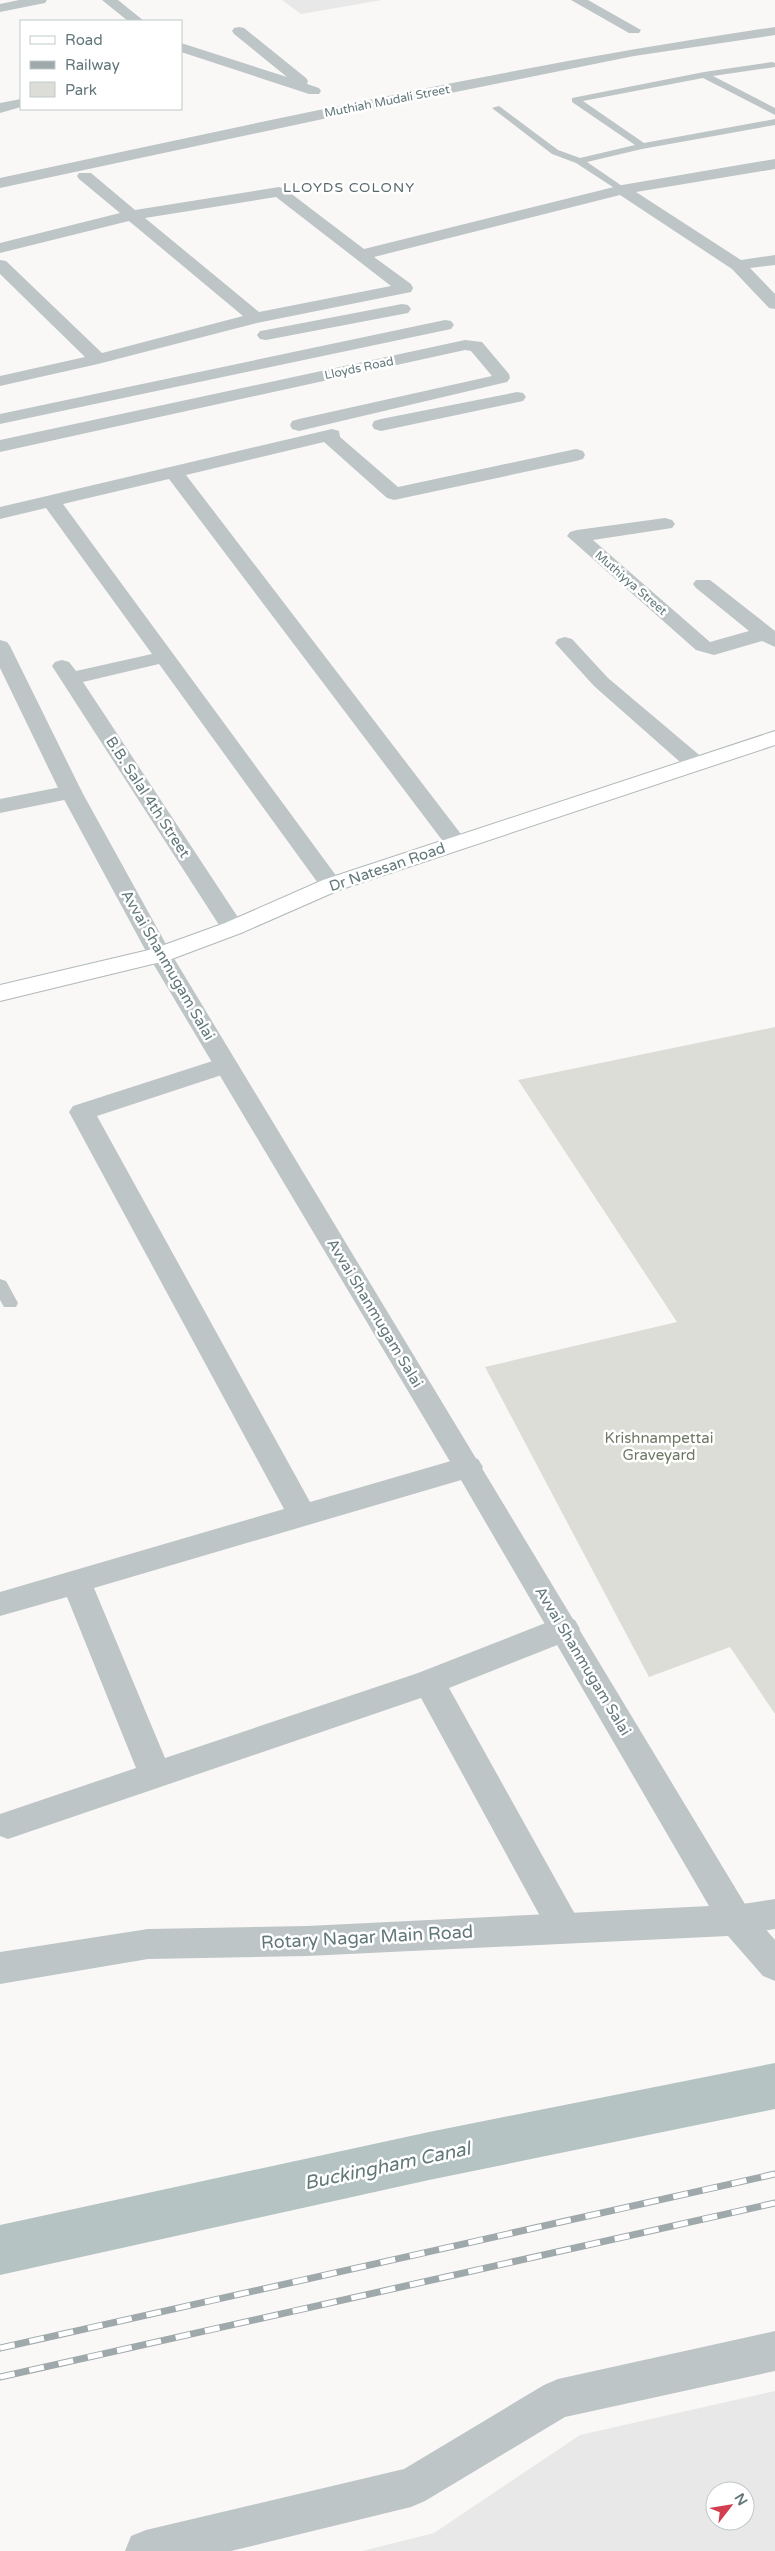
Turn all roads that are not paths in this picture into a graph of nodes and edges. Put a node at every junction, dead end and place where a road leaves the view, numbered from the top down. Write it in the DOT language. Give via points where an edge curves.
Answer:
graph roads {
  1 [pos="40,0"];
  2 [pos="108,0"];
  3 [pos="578,0"];
  4 [pos="0,8"];
  5 [pos="136,20"];
  6 [pos="634,30"];
  7 [pos="239,31"];
  8 [pos="775,31"];
  9 [pos="760,34"];
  10 [pos="775,43"];
  11 [pos="182,47"];
  12 [pos="772,65"];
  13 [pos="704,75"];
  14 [pos="314,91"];
  15 [pos="20,103"];
  16 [pos="0,108"];
  17 [pos="496,108"];
  18 [pos="337,111"];
  19 [pos="775,112"];
  20 [pos="775,122"];
  21 [pos="642,146"];
  22 [pos="579,161"];
  23 [pos="775,164"];
  24 [pos="85,176"];
  25 [pos="0,183"];
  26 [pos="622,190"];
  27 [pos="133,216"];
  28 [pos="0,248"];
  29 [pos="361,254"];
  30 [pos="775,260"];
  31 [pos="0,265"];
  32 [pos="738,265"];
  33 [pos="775,304"];
  34 [pos="402,309"];
  35 [pos="256,318"];
  36 [pos="445,325"];
  37 [pos="250,338"];
  38 [pos="231,342"];
  39 [pos="98,359"];
  40 [pos="0,381"];
  41 [pos="0,387"];
  42 [pos="517,397"];
  43 [pos="0,419"];
  44 [pos="299,425"];
  45 [pos="328,436"];
  46 [pos="0,446"];
  47 [pos="576,455"];
  48 [pos="173,472"];
  49 [pos="51,501"];
  50 [pos="0,513"];
  51 [pos="665,524"];
  52 [pos="703,584"];
  53 [pos="770,637"];
  54 [pos="565,643"];
  55 [pos="0,646"];
  56 [pos="164,657"];
  57 [pos="775,738"];
  58 [pos="696,764"];
  59 [pos="70,792"];
  60 [pos="0,806"];
  61 [pos="456,843"];
  62 [pos="331,885"];
  63 [pos="233,928"];
  64 [pos="160,955"];
  65 [pos="0,993"];
  66 [pos="225,1065"];
  67 [pos="0,1285"];
  68 [pos="10,1303"];
  69 [pos="468,1467"];
  70 [pos="303,1516"];
  71 [pos="76,1582"];
  72 [pos="0,1604"];
  73 [pos="564,1629"];
  74 [pos="429,1682"];
  75 [pos="155,1774"];
  76 [pos="8,1825"];
  77 [pos="775,1914"];
  78 [pos="736,1920"];
  79 [pos="564,1927"];
  80 [pos="774,1963"];
  81 [pos="0,1968"];
  82 [pos="775,2351"];
  83 [pos="146,2551"];
  1 -- 4 [label="street"];
  2 -- 5 [label="street"];
  3 -- 6 [label="street"];
  7 -- 14 [label="street"];
  8 -- 9 [label="street, Muthiah Mudali Street"];
  9 -- 10 [label="street"];
  9 -- 18 [label="street, Muthiah Mudali Street" via="634,52"];
  11 -- 14 [label="street"];
  12 -- 13 [label="lane"];
  13 -- 19 [label="lane"];
  13 -- 21 [label="lane" via="574,100"];
  14 -- 18 [label="street"];
  15 -- 16 [label="street"];
  17 -- 22 [label="lane" via="555,152"];
  18 -- 25 [label="street, Muthiah Mudali Street"];
  20 -- 21 [label="lane"];
  21 -- 22 [label="lane"];
  22 -- 26 [label="lane"];
  23 -- 26 [label="street"];
  24 -- 27 [label="street"];
  26 -- 29 [label="street"];
  26 -- 32 [label="street"];
  27 -- 28 [label="street"];
  27 -- 29 [label="street" via="280,192"];
  27 -- 35 [label="street"];
  29 -- 35 [label="street" via="405,288"];
  30 -- 32 [label="street"];
  31 -- 39 [label="street"];
  32 -- 33 [label="street"];
  34 -- 37 [label="street"];
  35 -- 39 [label="street"];
  36 -- 43 [label="street"];
  38 -- 41 [label="street"];
  39 -- 40 [label="street"];
  42 -- 45 [label="street"];
  44 -- 46 [label="street, Lloyds Road" via="501,378 476,346 465,345"];
  45 -- 47 [label="street" via="394,494"];
  45 -- 48 [label="street"];
  48 -- 49 [label="street"];
  48 -- 61 [label="street"];
  49 -- 50 [label="street"];
  49 -- 56 [label="street"];
  51 -- 53 [label="street, Muthiyya Street" via="578,536 703,646 714,649"];
  52 -- 53 [label="street"];
  54 -- 58 [label="street" via="601,682"];
  55 -- 59 [label="street, Avvai Shanmugam Salai"];
  56 -- 62 [label="street"];
  56 -- 63 [label="street, B.B. Salal 4th Street" via="66,673"];
  57 -- 58 [label="main road, Dr Natesan Road"];
  58 -- 61 [label="main road, Dr Natesan Road"];
  59 -- 60 [label="street"];
  59 -- 64 [label="street, Avvai Shanmugam Salai"];
  61 -- 62 [label="main road, Dr Natesan Road"];
  62 -- 63 [label="main road, Dr Natesan Road"];
  63 -- 64 [label="main road, Dr Natesan Road"];
  64 -- 65 [label="main road, Dr Natesan Road"];
  64 -- 66 [label="street, Avvai Shanmugam Salai"];
  66 -- 69 [label="street, Avvai Shanmugam Salai"];
  66 -- 70 [label="street" via="82,1112"];
  67 -- 68 [label="lane"];
  69 -- 70 [label="street"];
  69 -- 73 [label="street, Avvai Shanmugam Salai"];
  70 -- 71 [label="street"];
  71 -- 72 [label="street"];
  71 -- 75 [label="street"];
  73 -- 74 [label="street"];
  73 -- 78 [label="street, Avvai Shanmugam Salai"];
  74 -- 75 [label="street"];
  74 -- 79 [label="street"];
  75 -- 76 [label="street"];
  77 -- 78 [label="street, Rotary Nagar Main Road"];
  78 -- 79 [label="street, Rotary Nagar Main Road"];
  78 -- 80 [label="street, Avvai Shanmugam Salai"];
  79 -- 81 [label="street, Rotary Nagar Main Road" via="307,1941 148,1944"];
  82 -- 83 [label="street" via="558,2399 411,2486"];
}
